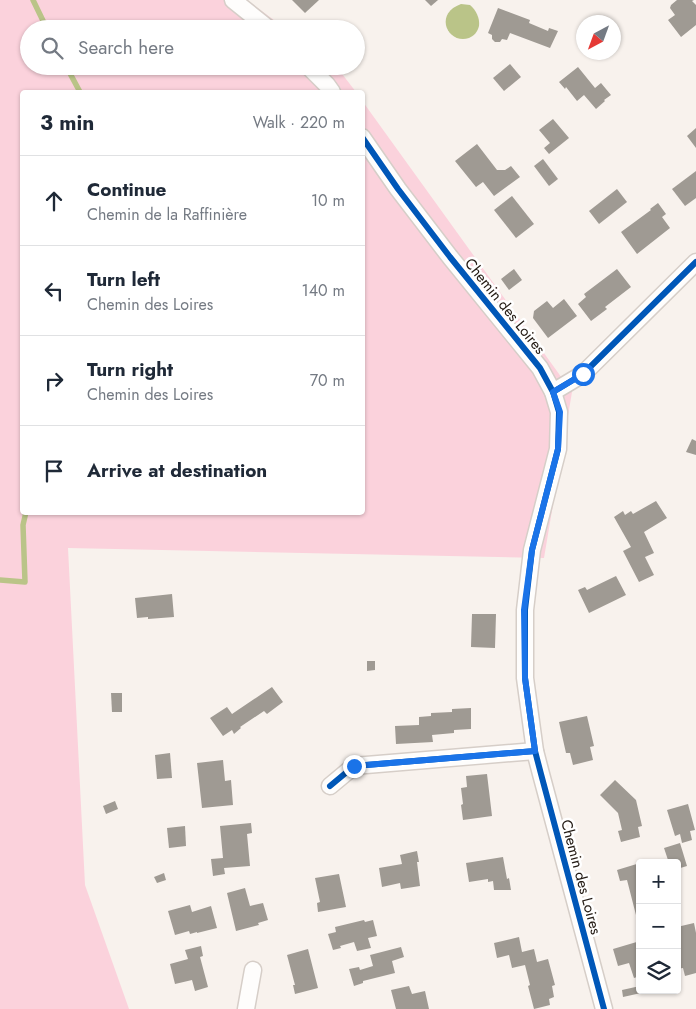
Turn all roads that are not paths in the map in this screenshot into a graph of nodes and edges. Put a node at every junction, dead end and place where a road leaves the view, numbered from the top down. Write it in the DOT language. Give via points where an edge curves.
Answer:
graph roads {
  1 [pos="233,0"];
  2 [pos="258,20"];
  3 [pos="317,75"];
  4 [pos="331,90"];
  5 [pos="365,141"];
  6 [pos="696,262"];
  7 [pos="553,392"];
  8 [pos="535,751"];
  9 [pos="330,786"];
  10 [pos="253,970"];
  11 [pos="246,1009"];
  12 [pos="604,1009"];
  1 -- 2 [label="street"];
  3 -- 4 [label="street"];
  5 -- 7 [label="street, Chemin des Loires" via="450,257 540,368"];
  6 -- 7 [label="street" via="583,374"];
  7 -- 8 [label="street, Chemin des Loires" via="560,412 558,449 532,550 524,610 525,678"];
  8 -- 9 [label="street" via="354,766"];
  8 -- 12 [label="street, Chemin des Loires"];
  10 -- 11 [label="street"];
}
